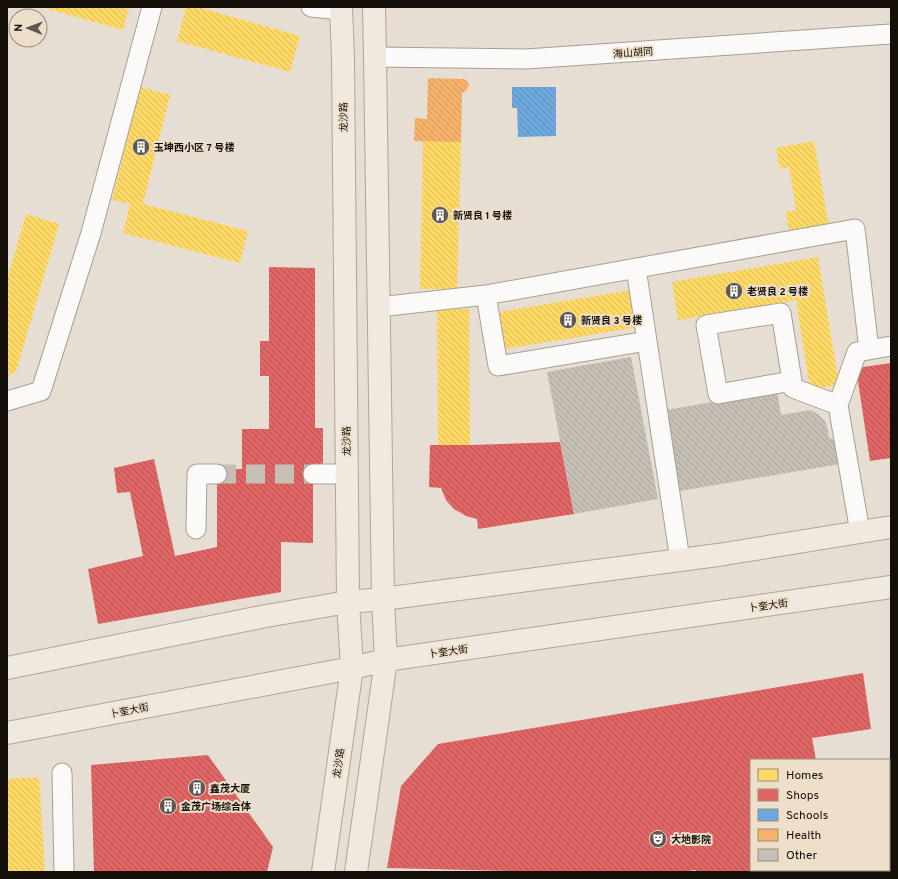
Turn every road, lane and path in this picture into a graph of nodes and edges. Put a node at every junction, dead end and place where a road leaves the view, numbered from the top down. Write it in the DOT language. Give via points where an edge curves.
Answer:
graph roads {
  1 [pos="152,7"];
  2 [pos="311,7"];
  3 [pos="374,7"];
  4 [pos="341,9"];
  5 [pos="891,34"];
  6 [pos="376,57"];
  7 [pos="636,268"];
  8 [pos="486,295"];
  9 [pos="379,307"];
  10 [pos="647,341"];
  11 [pos="891,346"];
  12 [pos="869,350"];
  13 [pos="792,382"];
  14 [pos="7,401"];
  15 [pos="838,405"];
  16 [pos="217,474"];
  17 [pos="313,474"];
  18 [pos="347,474"];
  19 [pos="891,527"];
  20 [pos="196,529"];
  21 [pos="860,532"];
  22 [pos="680,560"];
  23 [pos="891,587"];
  24 [pos="383,598"];
  25 [pos="348,602"];
  26 [pos="386,660"];
  27 [pos="7,668"];
  28 [pos="352,668"];
  29 [pos="7,733"];
  30 [pos="62,773"];
  31 [pos="64,872"];
  32 [pos="323,872"];
  33 [pos="356,872"];
  1 -- 14 [label="street" via="91,233 41,391"];
  2 -- 4 [label="street"];
  3 -- 6 [label="main road"];
  4 -- 18 [label="main road, 龙沙路"];
  5 -- 6 [label="street, 海山胡同" via="526,59"];
  6 -- 9 [label="main road"];
  7 -- 8 [label="street"];
  7 -- 10 [label="street"];
  7 -- 12 [label="street" via="856,229"];
  8 -- 9 [label="street"];
  8 -- 10 [label="street" via="498,366"];
  9 -- 24 [label="main road"];
  10 -- 22 [label="street"];
  11 -- 12 [label="street"];
  12 -- 15 [label="street" via="857,352"];
  13 -- 13 [label="street" via="781,313 706,325 718,394"];
  13 -- 15 [label="street" via="793,388"];
  15 -- 21 [label="street"];
  16 -- 20 [label="street" via="197,474"];
  17 -- 18 [label="street"];
  18 -- 25 [label="main road, 龙沙路"];
  19 -- 21 [label="main road"];
  21 -- 22 [label="main road"];
  22 -- 24 [label="main road"];
  23 -- 26 [label="main road, 卜奎大街"];
  24 -- 25 [label="main road"];
  24 -- 26 [label="main road"];
  25 -- 27 [label="main road"];
  25 -- 28 [label="main road, 龙沙路"];
  26 -- 28 [label="main road, 卜奎大街"];
  26 -- 33 [label="main road"];
  28 -- 29 [label="main road, 卜奎大街"];
  28 -- 32 [label="main road, 龙沙路"];
  30 -- 31 [label="street"];
}
